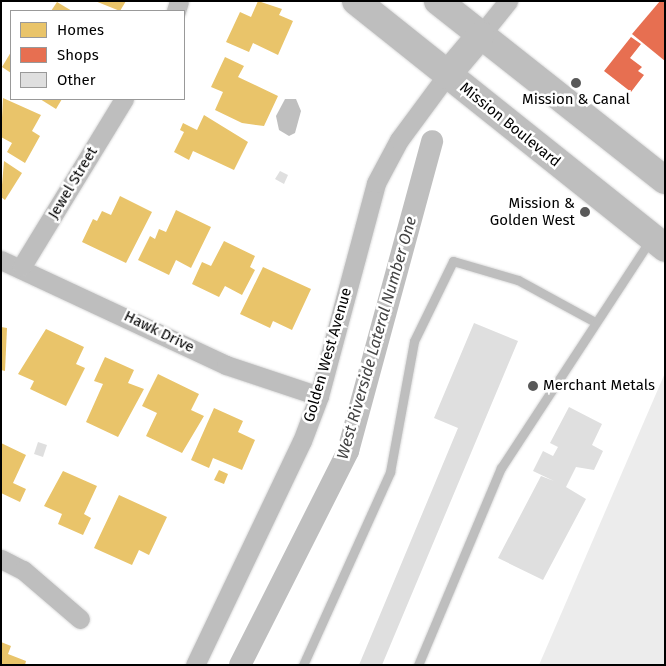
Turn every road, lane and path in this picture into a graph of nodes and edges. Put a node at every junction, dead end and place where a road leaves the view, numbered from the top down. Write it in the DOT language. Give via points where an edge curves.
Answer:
graph roads {
  1 [pos="356,1"];
  2 [pos="438,1"];
  3 [pos="508,1"];
  4 [pos="480,36"];
  5 [pos="447,75"];
  6 [pos="123,100"];
  7 [pos="665,180"];
  8 [pos="658,243"];
  9 [pos="1,260"];
  10 [pos="22,266"];
  11 [pos="595,322"];
  12 [pos="319,396"];
  13 [pos="1,559"];
  14 [pos="80,619"];
  15 [pos="195,665"];
  16 [pos="303,665"];
  17 [pos="418,665"];
  1 -- 5 [label="main road, Mission Boulevard"];
  2 -- 4 [label="main road"];
  3 -- 4 [label="street"];
  4 -- 5 [label="main road"];
  4 -- 7 [label="main road"];
  5 -- 8 [label="main road, Mission Boulevard"];
  5 -- 12 [label="street, Golden West Avenue" via="400,140 376,183"];
  6 -- 10 [label="street, Jewel Street"];
  8 -- 11 [label="lane"];
  9 -- 10 [label="street, Hawk Drive"];
  10 -- 12 [label="street, Hawk Drive" via="226,364"];
  11 -- 16 [label="lane" via="518,280 453,261 414,341 390,472"];
  11 -- 17 [label="lane" via="501,468"];
  12 -- 15 [label="street, Golden West Avenue" via="284,486"];
  13 -- 14 [label="street" via="23,570"];
}
